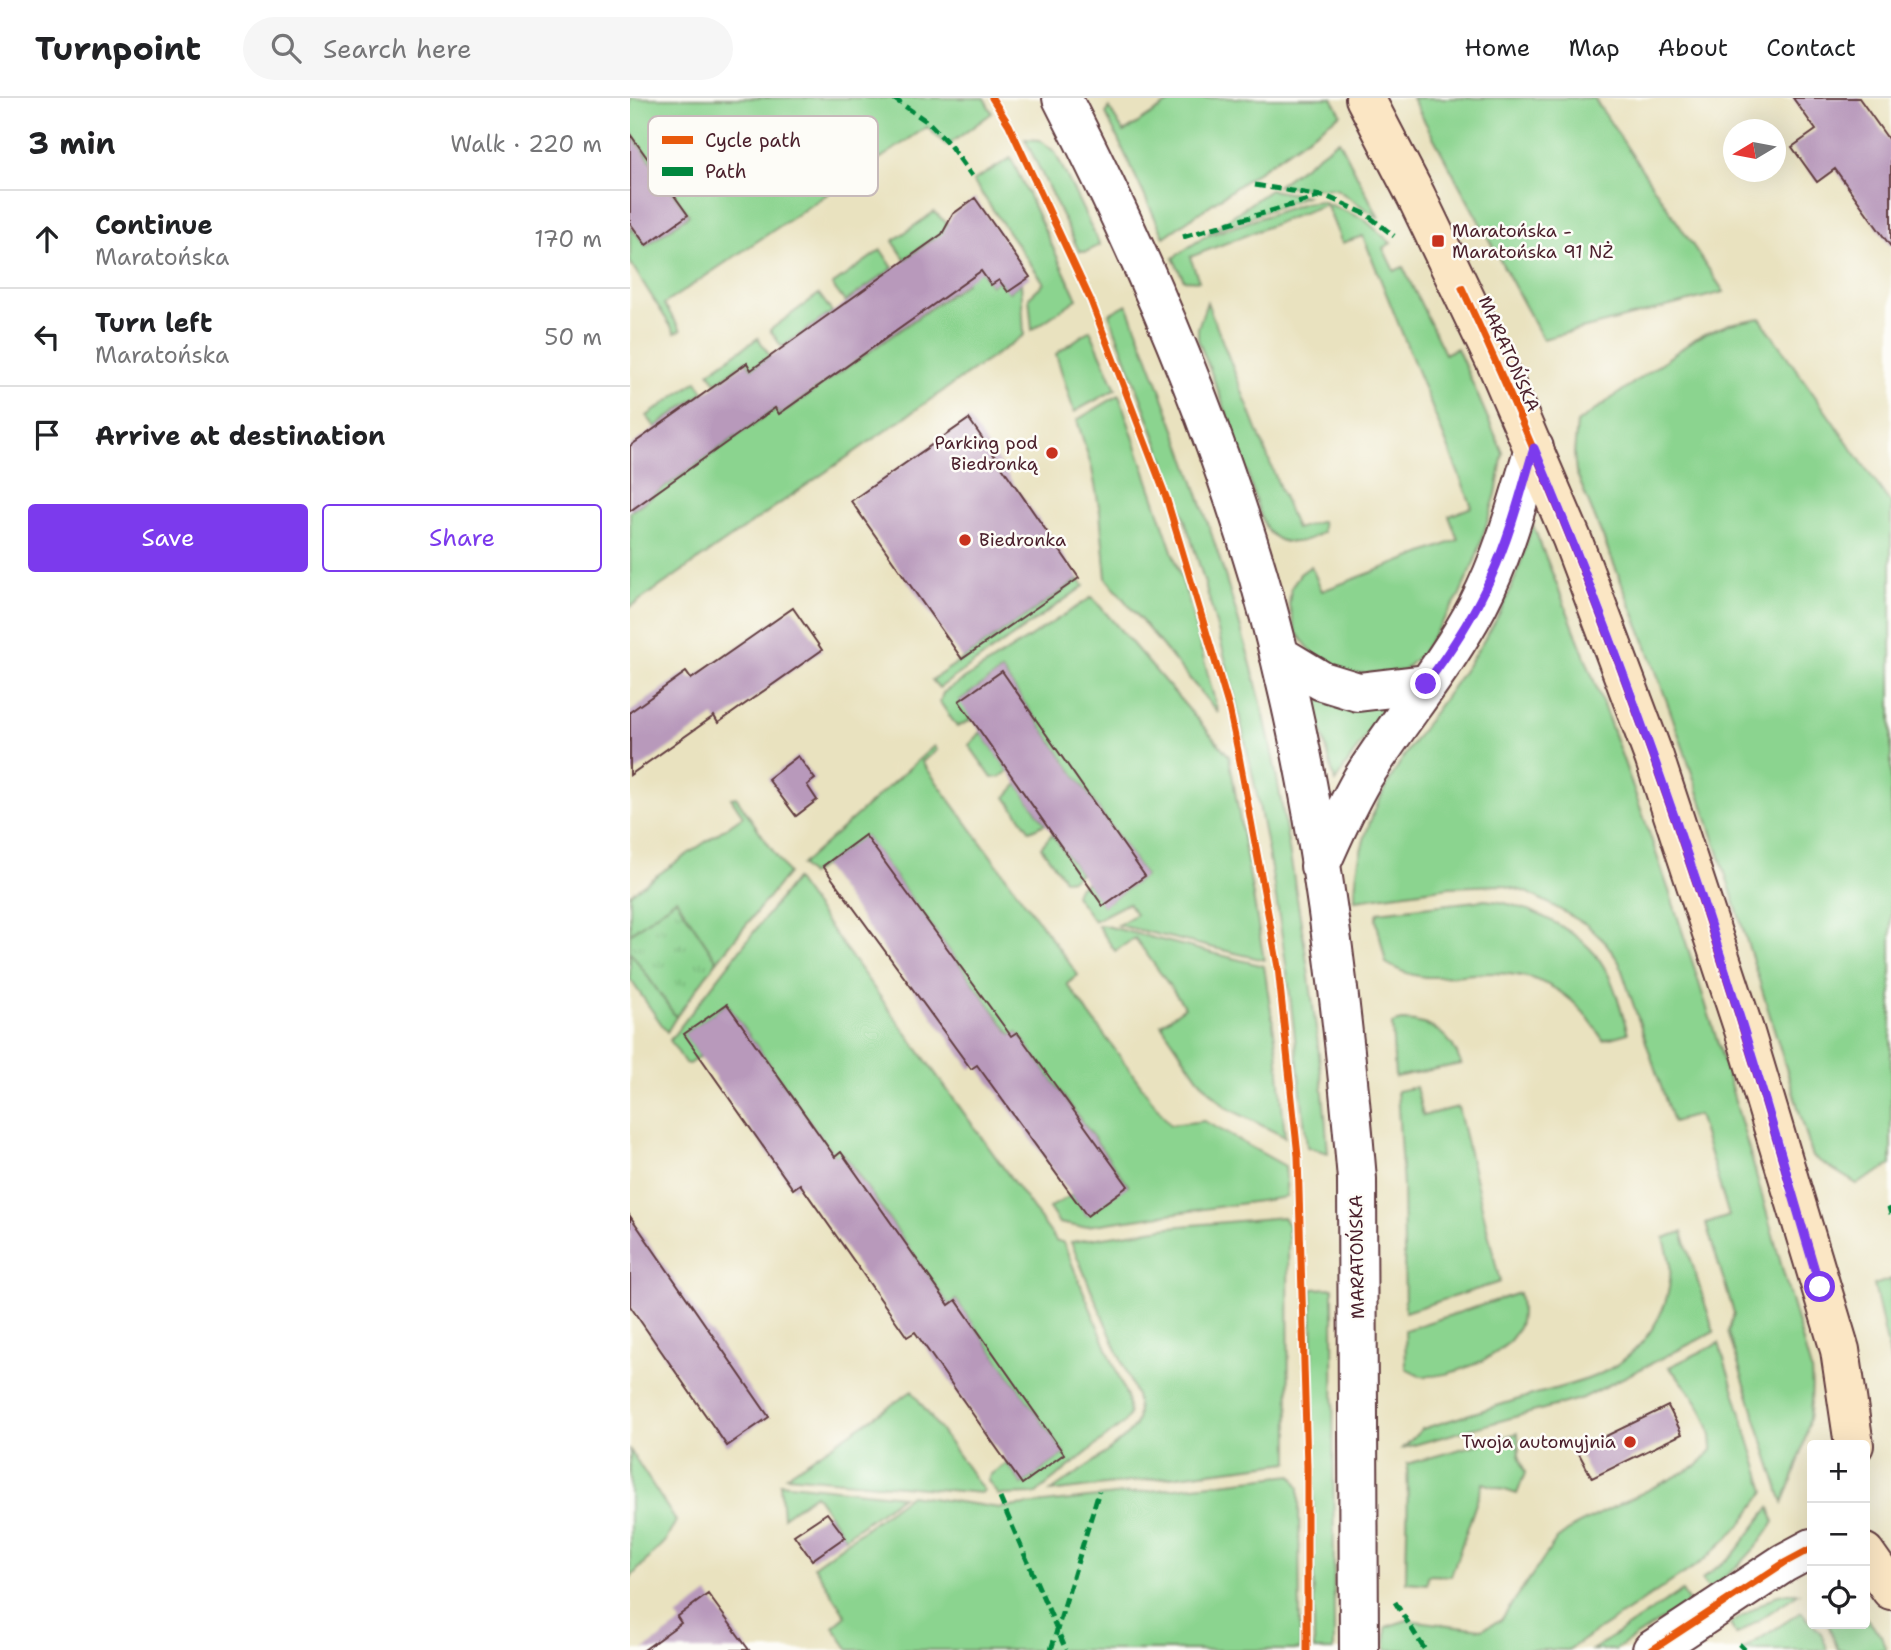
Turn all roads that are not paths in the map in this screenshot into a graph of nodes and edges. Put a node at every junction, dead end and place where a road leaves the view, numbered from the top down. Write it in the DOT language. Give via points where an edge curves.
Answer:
graph roads {
  1 [pos="1062,98"];
  2 [pos="1365,98"];
  3 [pos="1534,448"];
  4 [pos="1279,655"];
  5 [pos="1426,684"];
  6 [pos="1320,866"];
  7 [pos="1853,1440"];
  8 [pos="1807,1551"];
  9 [pos="1870,1560"];
  10 [pos="1891,1590"];
  11 [pos="1359,1650"];
  12 [pos="1652,1650"];
  1 -- 4 [label="street, MARATOŃSKA" via="1178,343 1235,503"];
  2 -- 3 [label="main road, MARATOŃSKA" via="1462,288"];
  3 -- 5 [label="street" via="1491,578"];
  3 -- 7 [label="main road, MARATOŃSKA" via="1654,757 1745,1034 1840,1350"];
  4 -- 5 [label="street" via="1322,681 1358,692"];
  4 -- 6 [label="street, MARATOŃSKA"];
  5 -- 6 [label="street" via="1362,780"];
  6 -- 11 [label="street, MARATOŃSKA" via="1340,1005 1357,1179"];
  8 -- 12 [label="street"];
  9 -- 10 [label="main road"];
}
